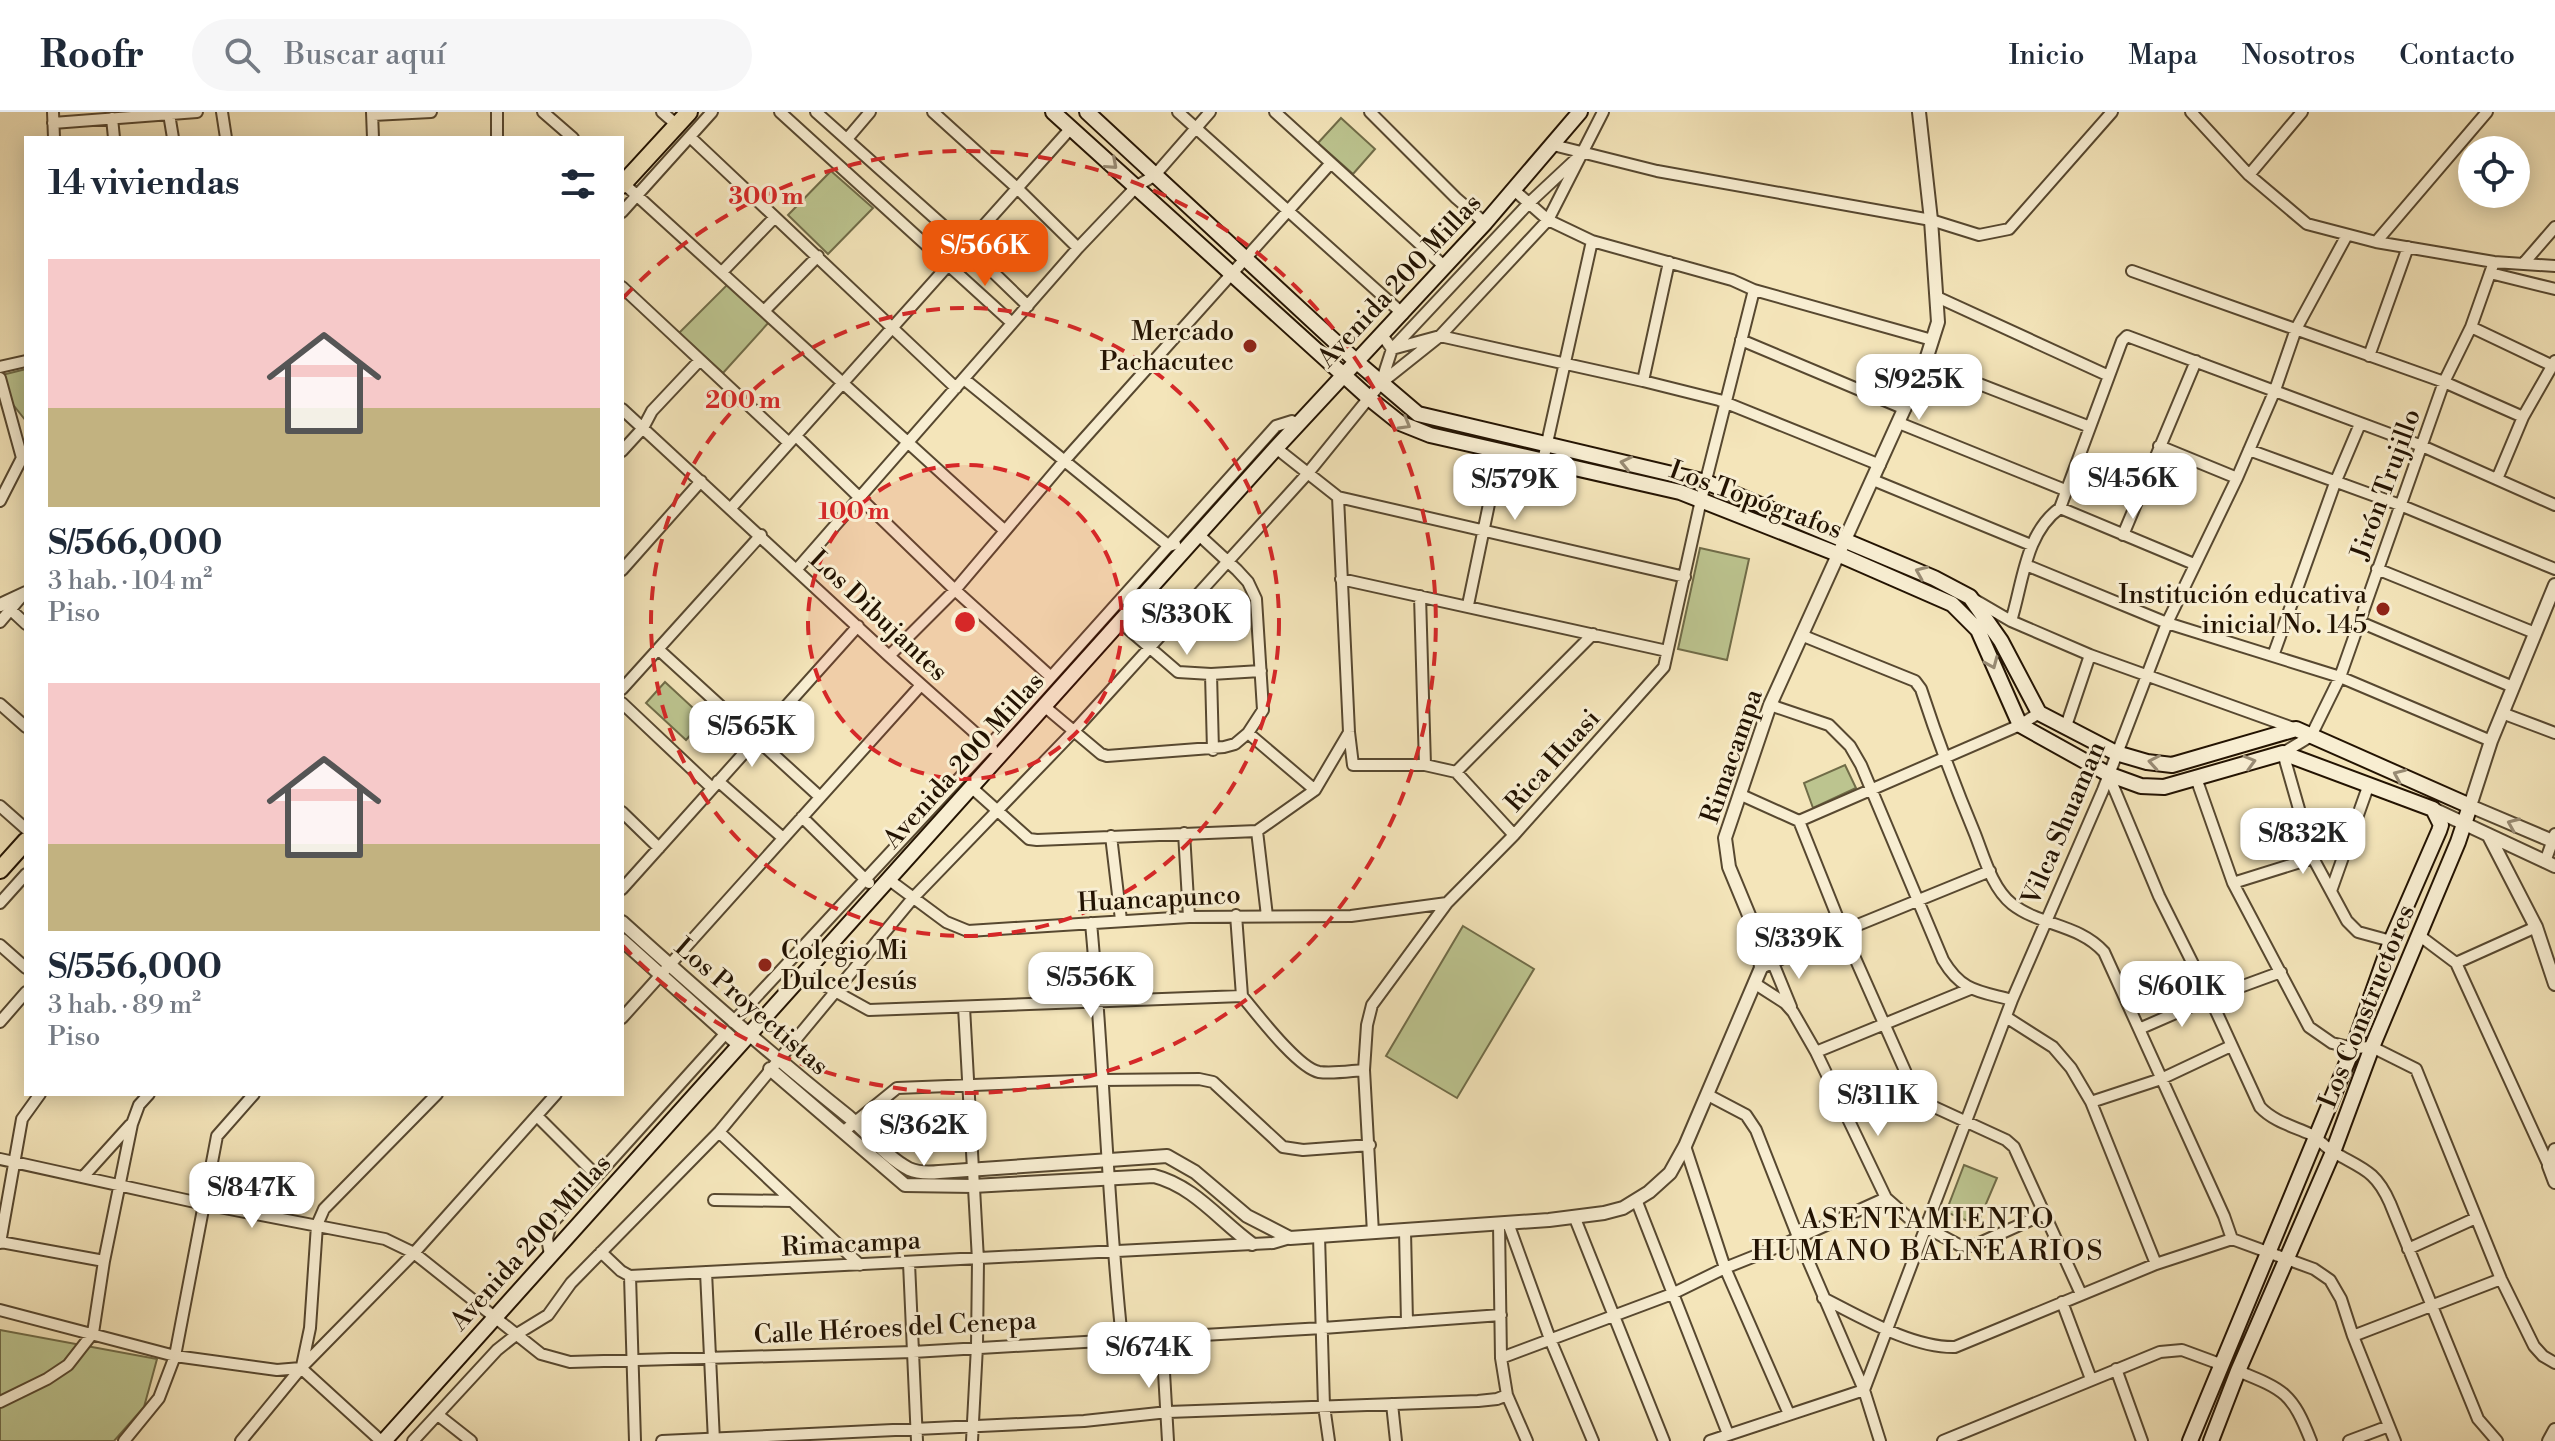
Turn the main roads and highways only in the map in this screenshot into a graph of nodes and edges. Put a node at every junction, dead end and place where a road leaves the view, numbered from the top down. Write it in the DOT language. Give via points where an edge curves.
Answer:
graph roads {
  1 [pos="689,112"];
  2 [pos="1053,112"];
  3 [pos="1087,112"];
  4 [pos="1580,112"];
  5 [pos="626,186"];
  6 [pos="1357,362"];
  7 [pos="1345,374"];
  8 [pos="2470,806"];
  9 [pos="2439,831"];
  10 [pos="24,843"];
  11 [pos="0,870"];
  12 [pos="383,1441"];
  13 [pos="2190,1441"];
  14 [pos="2211,1441"];
  1 -- 5 [label="main road"];
  2 -- 7 [label="main road, Los Topógrafos, one-way"];
  3 -- 6 [label="main road, Los Topógrafos"];
  4 -- 6 [label="main road, Avenida 200 Millas"];
  6 -- 7 [label="main road, Avenida 200 Millas"];
  8 -- 6 [label="main road, Los Topógrafos, one-way" via="2296,729 2172,765 2116,753 2039,713 2001,641 1970,597 1934,578 1706,482 1418,414"];
  7 -- 9 [label="main road, Los Topógrafos, one-way" via="1412,429 1680,492 1952,604 1978,630 2020,725 2108,774 2141,786 2164,787 2283,753 2433,809"];
  7 -- 12 [label="main road, Avenida 200 Millas" via="1044,706 994,750 971,787"];
  8 -- 14 [label="main road, Los Constructores"];
  9 -- 13 [label="main road, Los Constructores"];
  10 -- 11 [label="main road"];
}
